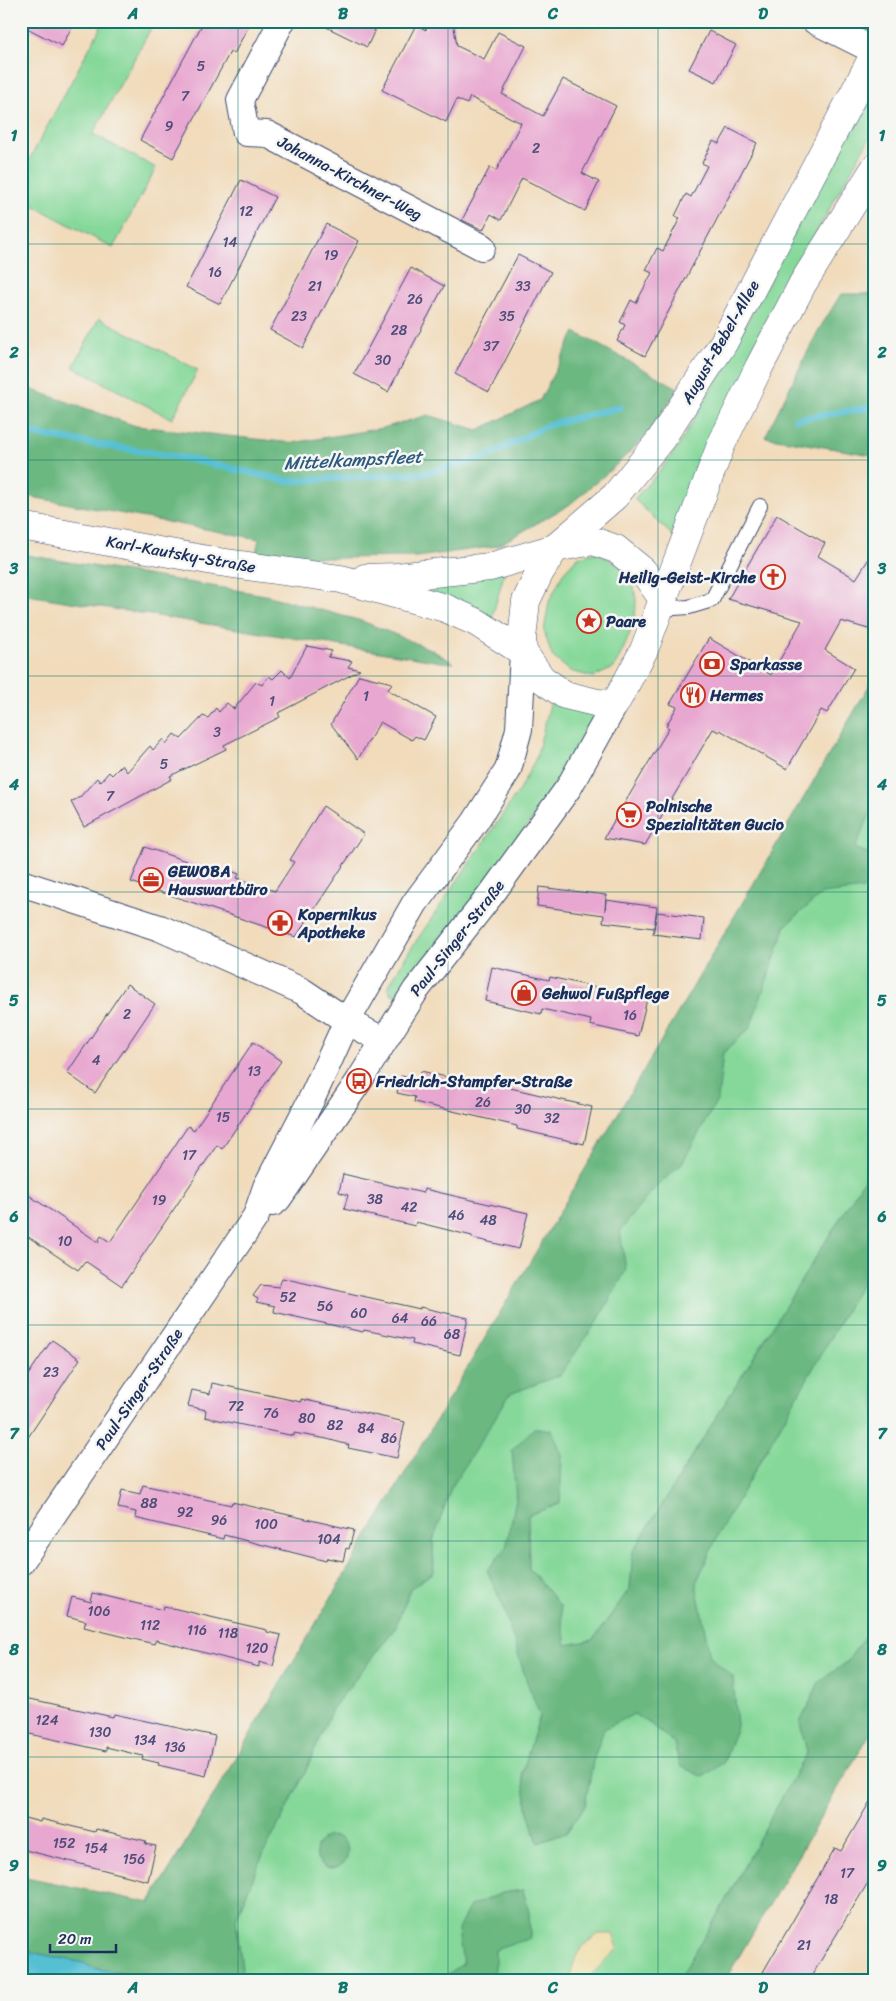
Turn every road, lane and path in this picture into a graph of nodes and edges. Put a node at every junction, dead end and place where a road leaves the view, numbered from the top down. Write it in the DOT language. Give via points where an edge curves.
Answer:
graph roads {
  1 [pos="282,21"];
  2 [pos="815,21"];
  3 [pos="875,52"];
  4 [pos="875,168"];
  5 [pos="482,247"];
  6 [pos="760,506"];
  7 [pos="21,526"];
  8 [pos="555,548"];
  9 [pos="341,579"];
  10 [pos="526,602"];
  11 [pos="661,603"];
  12 [pos="523,652"];
  13 [pos="615,704"];
  14 [pos="21,883"];
  15 [pos="348,1021"];
  16 [pos="384,1041"];
  17 [pos="256,1216"];
  18 [pos="21,1562"];
  1 -- 5 [label="street, Johanna-Kirchner-Weg" via="240,100 246,133 267,134"];
  2 -- 3 [label="street"];
  3 -- 8 [label="street, August-Bebel-Allee" via="724,342 661,439 616,496"];
  4 -- 11 [label="street" via="803,283 759,367 721,445"];
  6 -- 11 [label="lane" via="712,600 689,607"];
  7 -- 9 [label="street, Karl-Kautsky-Straße" via="219,562"];
  8 -- 9 [label="street, Karl-Kautsky-Straße" via="490,567"];
  8 -- 10 [label="street, August-Bebel-Allee"];
  8 -- 11 [label="street, Karl-Kautsky-Straße" via="593,541 616,550 643,571"];
  9 -- 12 [label="street, Karl-Kautsky-Straße" via="445,608 476,622"];
  10 -- 12 [label="street, Paul-Singer-Straße"];
  11 -- 13 [label="street, Paul-Singer-Straße" via="644,650"];
  12 -- 13 [label="street, Karl-Kautsky-Straße" via="542,679 565,695"];
  12 -- 15 [label="street, Paul-Singer-Straße" via="519,729 508,770 475,822 415,903"];
  13 -- 16 [label="street, Paul-Singer-Straße" via="569,787 493,892 416,990"];
  14 -- 15 [label="street" via="160,928 302,991"];
  15 -- 16 [label="street"];
  15 -- 17 [label="street, Paul-Singer-Straße" via="314,1096 266,1187"];
  16 -- 17 [label="street, Paul-Singer-Straße" via="278,1199"];
  17 -- 18 [label="street, Paul-Singer-Straße"];
}
